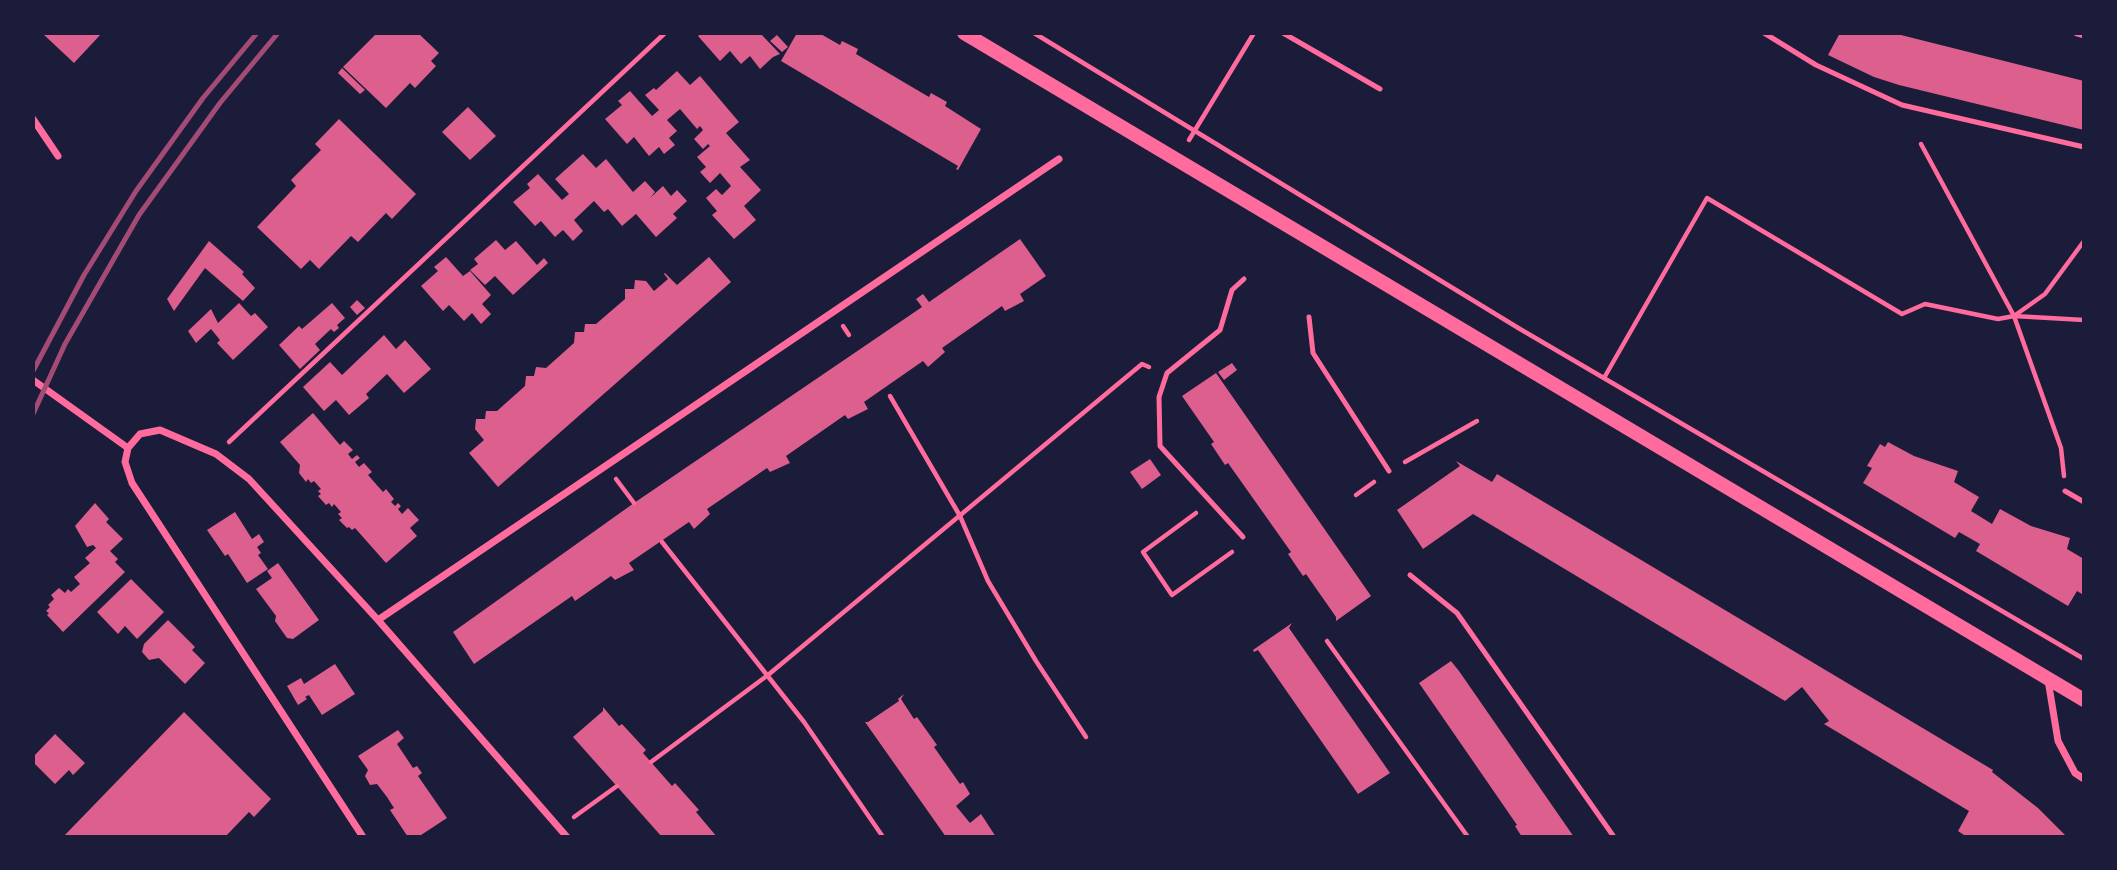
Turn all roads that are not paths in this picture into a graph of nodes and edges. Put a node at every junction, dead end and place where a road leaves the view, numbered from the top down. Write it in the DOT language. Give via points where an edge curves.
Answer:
graph roads {
  1 [pos="964,33"];
  2 [pos="1283,33"];
  3 [pos="1764,33"];
  4 [pos="2077,33"];
  5 [pos="2084,35"];
  6 [pos="1381,89"];
  7 [pos="33,119"];
  8 [pos="2084,147"];
  9 [pos="58,156"];
  10 [pos="1059,159"];
  11 [pos="1244,279"];
  12 [pos="1309,317"];
  13 [pos="33,380"];
  14 [pos="128,448"];
  15 [pos="1389,471"];
  16 [pos="2065,491"];
  17 [pos="2084,502"];
  18 [pos="1243,537"];
  19 [pos="1410,575"];
  20 [pos="378,620"];
  21 [pos="2048,679"];
  22 [pos="2084,700"];
  23 [pos="2084,779"];
  24 [pos="363,837"];
  25 [pos="567,837"];
  26 [pos="1614,837"];
  1 -- 21 [label="main road"];
  2 -- 6 [label="lane"];
  3 -- 8 [label="lane" via="1815,65 1902,105"];
  4 -- 5 [label="street"];
  7 -- 9 [label="street"];
  10 -- 20 [label="street"];
  11 -- 18 [label="lane" via="1233,290 1220,330 1167,373 1159,397 1160,446"];
  12 -- 15 [label="lane" via="1313,353"];
  13 -- 14 [label="street"];
  14 -- 20 [label="street" via="140,434 160,430 216,454 249,479"];
  14 -- 24 [label="street" via="125,461 132,483"];
  16 -- 17 [label="lane"];
  19 -- 26 [label="lane" via="1457,613"];
  20 -- 25 [label="street"];
  21 -- 22 [label="main road"];
  21 -- 23 [label="street" via="2058,741 2075,773"];
}
